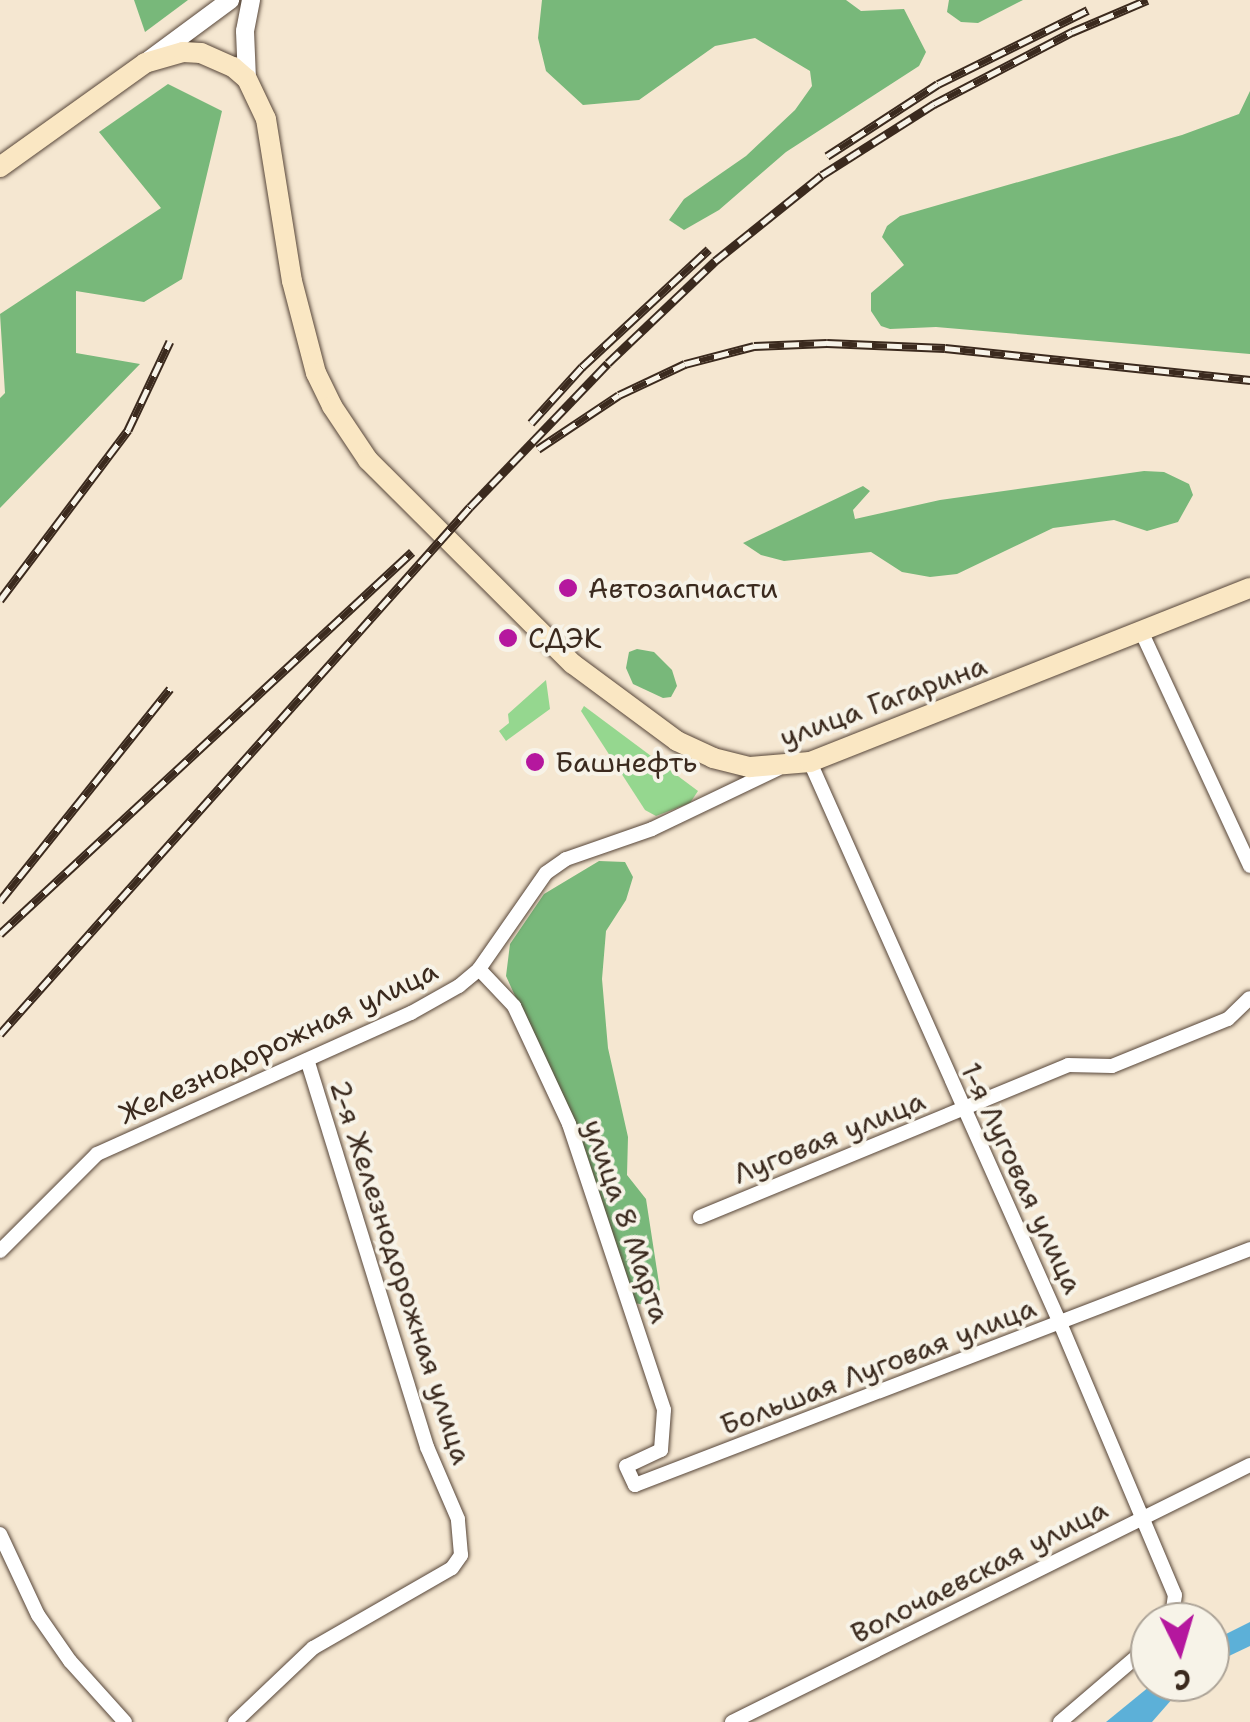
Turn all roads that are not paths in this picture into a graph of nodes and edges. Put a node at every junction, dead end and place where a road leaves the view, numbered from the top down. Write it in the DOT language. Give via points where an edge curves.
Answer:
graph roads {
  1 [pos="230,0"];
  2 [pos="251,0"];
  3 [pos="145,63"];
  4 [pos="247,80"];
  5 [pos="0,167"];
  6 [pos="1250,588"];
  7 [pos="1142,631"];
  8 [pos="810,762"];
  9 [pos="779,768"];
  10 [pos="1250,866"];
  11 [pos="480,968"];
  12 [pos="1250,998"];
  13 [pos="307,1060"];
  14 [pos="962,1110"];
  15 [pos="700,1217"];
  16 [pos="1250,1249"];
  17 [pos="0,1251"];
  18 [pos="1060,1322"];
  19 [pos="1250,1465"];
  20 [pos="635,1485"];
  21 [pos="1142,1516"];
  22 [pos="0,1534"];
  23 [pos="1175,1602"];
  24 [pos="1130,1662"];
  25 [pos="125,1722"];
  26 [pos="235,1722"];
  27 [pos="732,1722"];
  28 [pos="1060,1722"];
  1 -- 3 [label="street"];
  2 -- 4 [label="street"];
  3 -- 4 [label="main road" via="166,54 202,53"];
  3 -- 5 [label="main road"];
  4 -- 9 [label="main road, улица Гагарина" via="266,119 292,281 312,358 332,406 368,460 573,664 677,741 714,758"];
  6 -- 7 [label="main road, улица Гагарина"];
  7 -- 8 [label="main road, улица Гагарина"];
  7 -- 10 [label="street"];
  8 -- 9 [label="main road, улица Гагарина"];
  8 -- 14 [label="street, 1-я Луговая улица"];
  9 -- 11 [label="street, Железнодорожная улица" via="556,866"];
  11 -- 13 [label="street, Железнодорожная улица" via="412,1014"];
  11 -- 20 [label="street, улица 8 Марта" via="514,1006 569,1124 664,1410 661,1450 626,1466"];
  12 -- 14 [label="street, Луговая улица" via="1228,1019 1112,1066 1068,1065"];
  13 -- 17 [label="street, Железнодорожная улица" via="97,1154"];
  13 -- 26 [label="street, 2-я Железнодорожная улица" via="427,1447 458,1519 461,1556 452,1568 313,1648"];
  14 -- 15 [label="street, Луговая улица"];
  14 -- 18 [label="street, 1-я Луговая улица"];
  16 -- 18 [label="street, Большая Луговая улица"];
  18 -- 20 [label="street, Большая Луговая улица"];
  18 -- 21 [label="street, 1-я Луговая улица"];
  19 -- 21 [label="street, Волочаевская улица"];
  21 -- 23 [label="street, 1-я Луговая улица"];
  21 -- 27 [label="street, Волочаевская улица"];
  22 -- 25 [label="street" via="38,1615"];
  24 -- 28 [label="street"];
}
